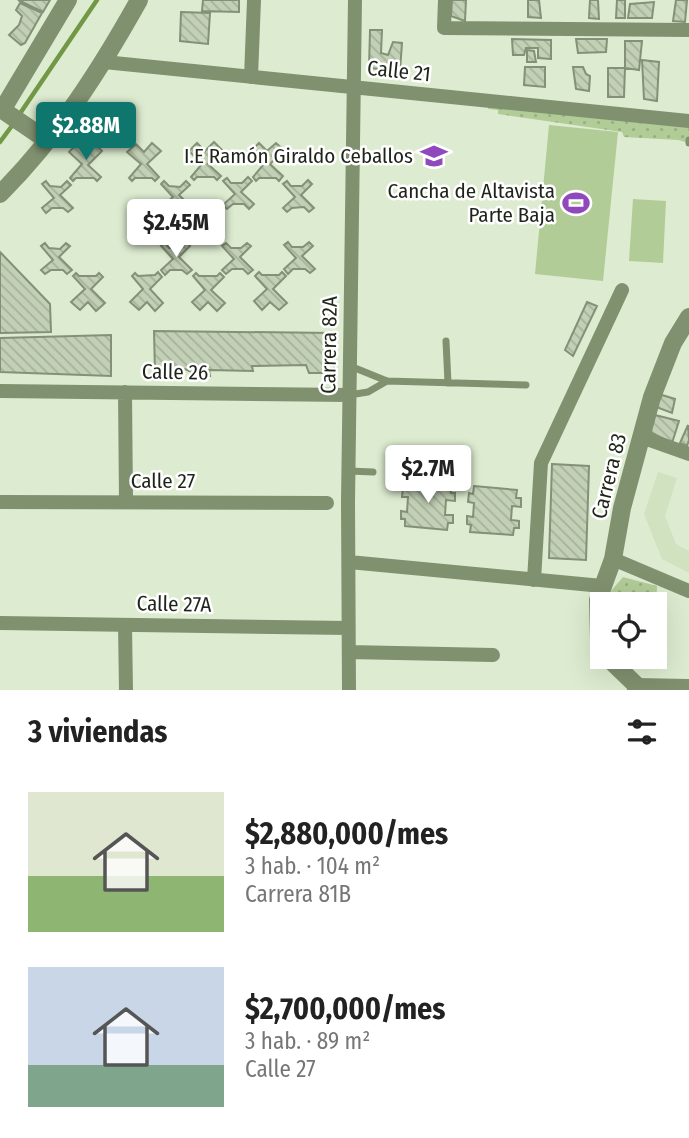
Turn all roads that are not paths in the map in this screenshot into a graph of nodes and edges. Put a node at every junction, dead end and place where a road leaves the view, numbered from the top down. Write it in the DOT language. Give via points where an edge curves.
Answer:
graph roads {
  1 [pos="68,0"];
  2 [pos="139,0"];
  3 [pos="254,0"];
  4 [pos="355,0"];
  5 [pos="445,0"];
  6 [pos="689,30"];
  7 [pos="104,62"];
  8 [pos="251,77"];
  9 [pos="355,88"];
  10 [pos="5,107"];
  11 [pos="689,121"];
  12 [pos="49,135"];
  13 [pos="0,194"];
  14 [pos="622,290"];
  15 [pos="689,317"];
  16 [pos="446,341"];
  17 [pos="681,344"];
  18 [pos="350,366"];
  19 [pos="387,381"];
  20 [pos="448,383"];
  21 [pos="526,385"];
  22 [pos="0,391"];
  23 [pos="125,392"];
  24 [pos="349,395"];
  25 [pos="641,437"];
  26 [pos="689,454"];
  27 [pos="349,471"];
  28 [pos="373,472"];
  29 [pos="0,502"];
  30 [pos="126,502"];
  31 [pos="327,503"];
  32 [pos="614,559"];
  33 [pos="349,562"];
  34 [pos="534,580"];
  35 [pos="602,586"];
  36 [pos="600,592"];
  37 [pos="689,592"];
  38 [pos="0,623"];
  39 [pos="125,625"];
  40 [pos="348,628"];
  41 [pos="349,652"];
  42 [pos="493,655"];
  43 [pos="618,669"];
  44 [pos="689,686"];
  45 [pos="636,688"];
  46 [pos="126,690"];
  47 [pos="349,690"];
  1 -- 10 [label="street"];
  2 -- 7 [label="street"];
  3 -- 8 [label="street"];
  4 -- 9 [label="street, Carrera 82A"];
  5 -- 6 [label="street" via="444,28"];
  7 -- 8 [label="street, Calle 21"];
  7 -- 12 [label="street"];
  8 -- 9 [label="street, Calle 21" via="272,83"];
  9 -- 11 [label="street, Calle 21"];
  9 -- 18 [label="street, Carrera 82A"];
  10 -- 12 [label="street"];
  12 -- 13 [label="street"];
  14 -- 34 [label="street" via="541,463"];
  15 -- 17 [label="street, Carrera 83"];
  16 -- 20 [label="lane"];
  17 -- 25 [label="street, Carrera 83" via="657,384"];
  18 -- 19 [label="lane"];
  18 -- 24 [label="street, Carrera 82A"];
  19 -- 20 [label="lane"];
  19 -- 24 [label="lane" via="368,392"];
  20 -- 21 [label="lane"];
  22 -- 23 [label="street, Calle 26"];
  23 -- 24 [label="street, Calle 26"];
  23 -- 30 [label="street"];
  24 -- 27 [label="street, Carrera 82A"];
  25 -- 26 [label="street"];
  25 -- 32 [label="street, Carrera 83"];
  27 -- 28 [label="lane"];
  27 -- 33 [label="street, Carrera 82A"];
  29 -- 30 [label="street, Calle 27"];
  30 -- 31 [label="street, Calle 27"];
  32 -- 35 [label="street, Carrera 83"];
  32 -- 37 [label="street"];
  33 -- 34 [label="street"];
  33 -- 40 [label="street, Carrera 82A"];
  34 -- 35 [label="street"];
  35 -- 36 [label="street, Carrera 83"];
  38 -- 39 [label="street, Calle 27A"];
  39 -- 40 [label="street, Calle 27A"];
  39 -- 46 [label="street"];
  40 -- 41 [label="street, Carrera 82A"];
  41 -- 42 [label="street"];
  41 -- 47 [label="street, Carrera 82A"];
  43 -- 45 [label="street"];
  44 -- 45 [label="street"];
}
